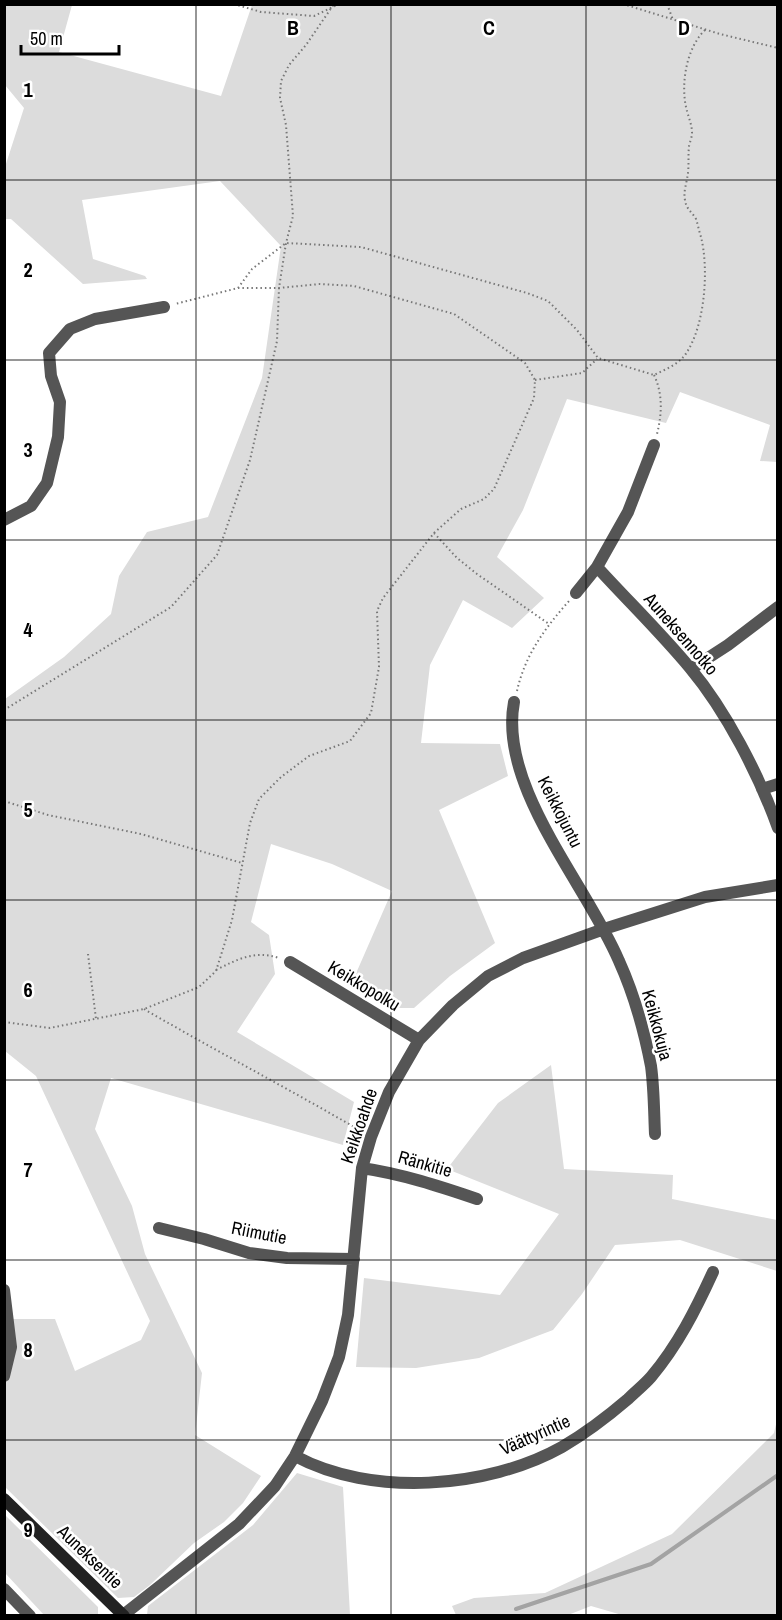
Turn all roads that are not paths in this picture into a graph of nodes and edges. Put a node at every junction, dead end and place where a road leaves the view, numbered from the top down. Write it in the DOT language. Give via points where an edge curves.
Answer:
graph roads {
  1 [pos="164,307"];
  2 [pos="654,445"];
  3 [pos="4,520"];
  4 [pos="597,567"];
  5 [pos="576,593"];
  6 [pos="777,607"];
  7 [pos="691,669"];
  8 [pos="514,702"];
  9 [pos="777,784"];
  10 [pos="762,789"];
  11 [pos="777,828"];
  12 [pos="777,885"];
  13 [pos="604,929"];
  14 [pos="290,962"];
  15 [pos="419,1040"];
  16 [pos="655,1134"];
  17 [pos="362,1168"];
  18 [pos="477,1199"];
  19 [pos="159,1228"];
  20 [pos="354,1259"];
  21 [pos="713,1272"];
  22 [pos="4,1290"];
  23 [pos="4,1376"];
  24 [pos="295,1456"];
  25 [pos="4,1499"];
  26 [pos="4,1589"];
  27 [pos="123,1615"];
  28 [pos="30,1616"];
  1 -- 3 [label="street" via="95,319 70,330 50,353 51,375 60,402 58,436 47,483 32,506"];
  2 -- 4 [label="street" via="628,512"];
  4 -- 5 [label="street"];
  4 -- 7 [label="street, Auneksennotko"];
  6 -- 7 [label="street"];
  7 -- 10 [label="street, Auneksennotko" via="724,717"];
  8 -- 13 [label="street, Keikkojuntu" via="513,736 524,785"];
  9 -- 10 [label="street"];
  10 -- 11 [label="street, Auneksennotko"];
  12 -- 13 [label="street, Keikkoahde" via="705,897"];
  13 -- 15 [label="street, Keikkoahde" via="523,958 488,976"];
  13 -- 16 [label="street, Keikkokuja" via="639,1014 651,1068"];
  14 -- 15 [label="street, Keikkopolku"];
  15 -- 17 [label="street, Keikkoahde" via="389,1092"];
  17 -- 18 [label="street, Ränkitie" via="424,1181"];
  17 -- 20 [label="street, Keikkoahde"];
  19 -- 20 [label="street, Riimutie" via="249,1253"];
  20 -- 24 [label="street, Keikkoahde" via="339,1357"];
  21 -- 24 [label="street, Väättyrintie" via="676,1344 650,1378 603,1421 560,1448 521,1465 432,1484 343,1475"];
  22 -- 23 [label="street" via="11,1347"];
  24 -- 27 [label="street, Keikkoahde" via="274,1486 238,1524"];
  25 -- 27 [label="street, Auneksentie"];
  26 -- 28 [label="street"];
}
